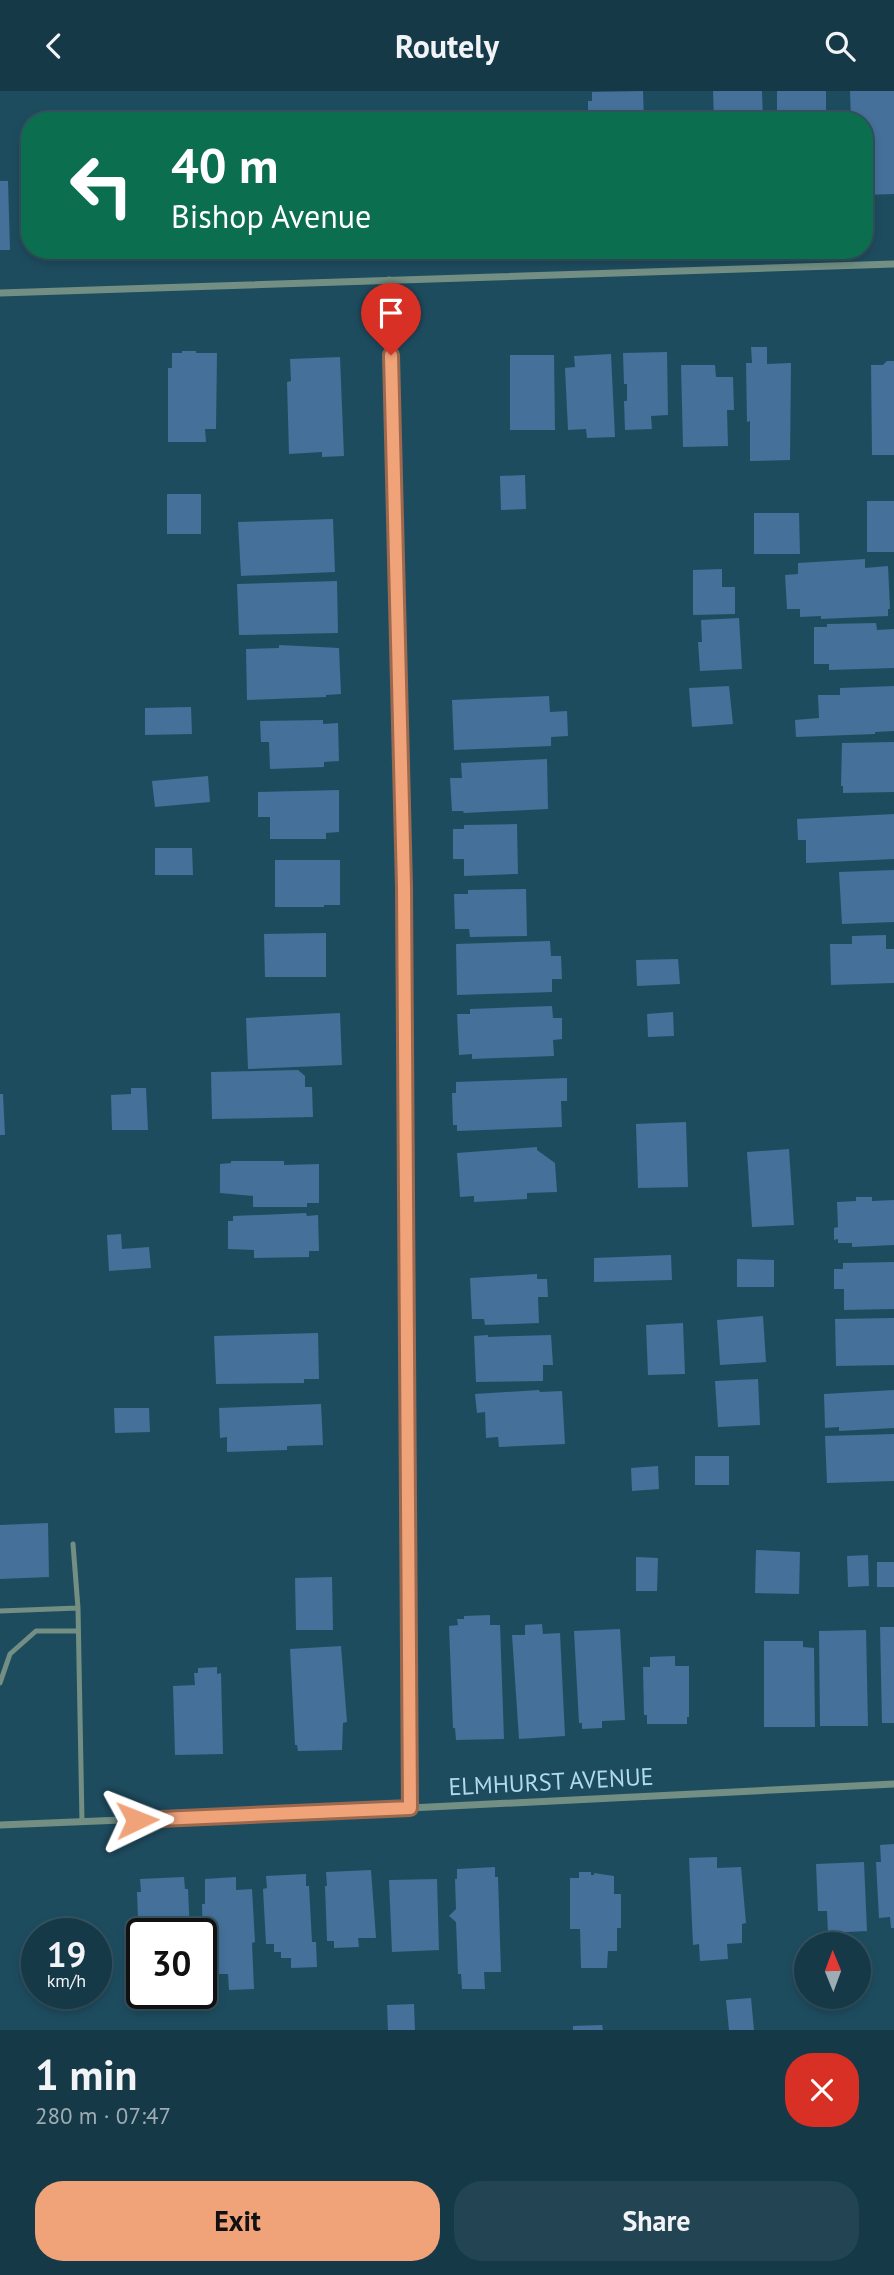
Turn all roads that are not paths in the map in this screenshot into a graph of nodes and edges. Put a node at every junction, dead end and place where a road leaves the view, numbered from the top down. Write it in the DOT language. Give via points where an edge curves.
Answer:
graph roads {
  1 [pos="894,264"];
  2 [pos="389,280"];
  3 [pos="0,293"];
  4 [pos="73,1544"];
  5 [pos="78,1608"];
  6 [pos="0,1611"];
  7 [pos="78,1631"];
  8 [pos="0,1683"];
  9 [pos="894,1784"];
  10 [pos="410,1808"];
  11 [pos="82,1822"];
  12 [pos="0,1825"];
  1 -- 2 [label="street"];
  2 -- 3 [label="street"];
  2 -- 10 [label="street" via="404,887"];
  4 -- 5 [label="lane"];
  5 -- 6 [label="lane"];
  5 -- 7 [label="lane"];
  7 -- 8 [label="lane" via="36,1631 10,1654"];
  7 -- 11 [label="lane"];
  9 -- 10 [label="street, ELMHURST AVENUE"];
  10 -- 11 [label="street, ELMHURST AVENUE"];
  11 -- 12 [label="street, ELMHURST AVENUE"];
}
